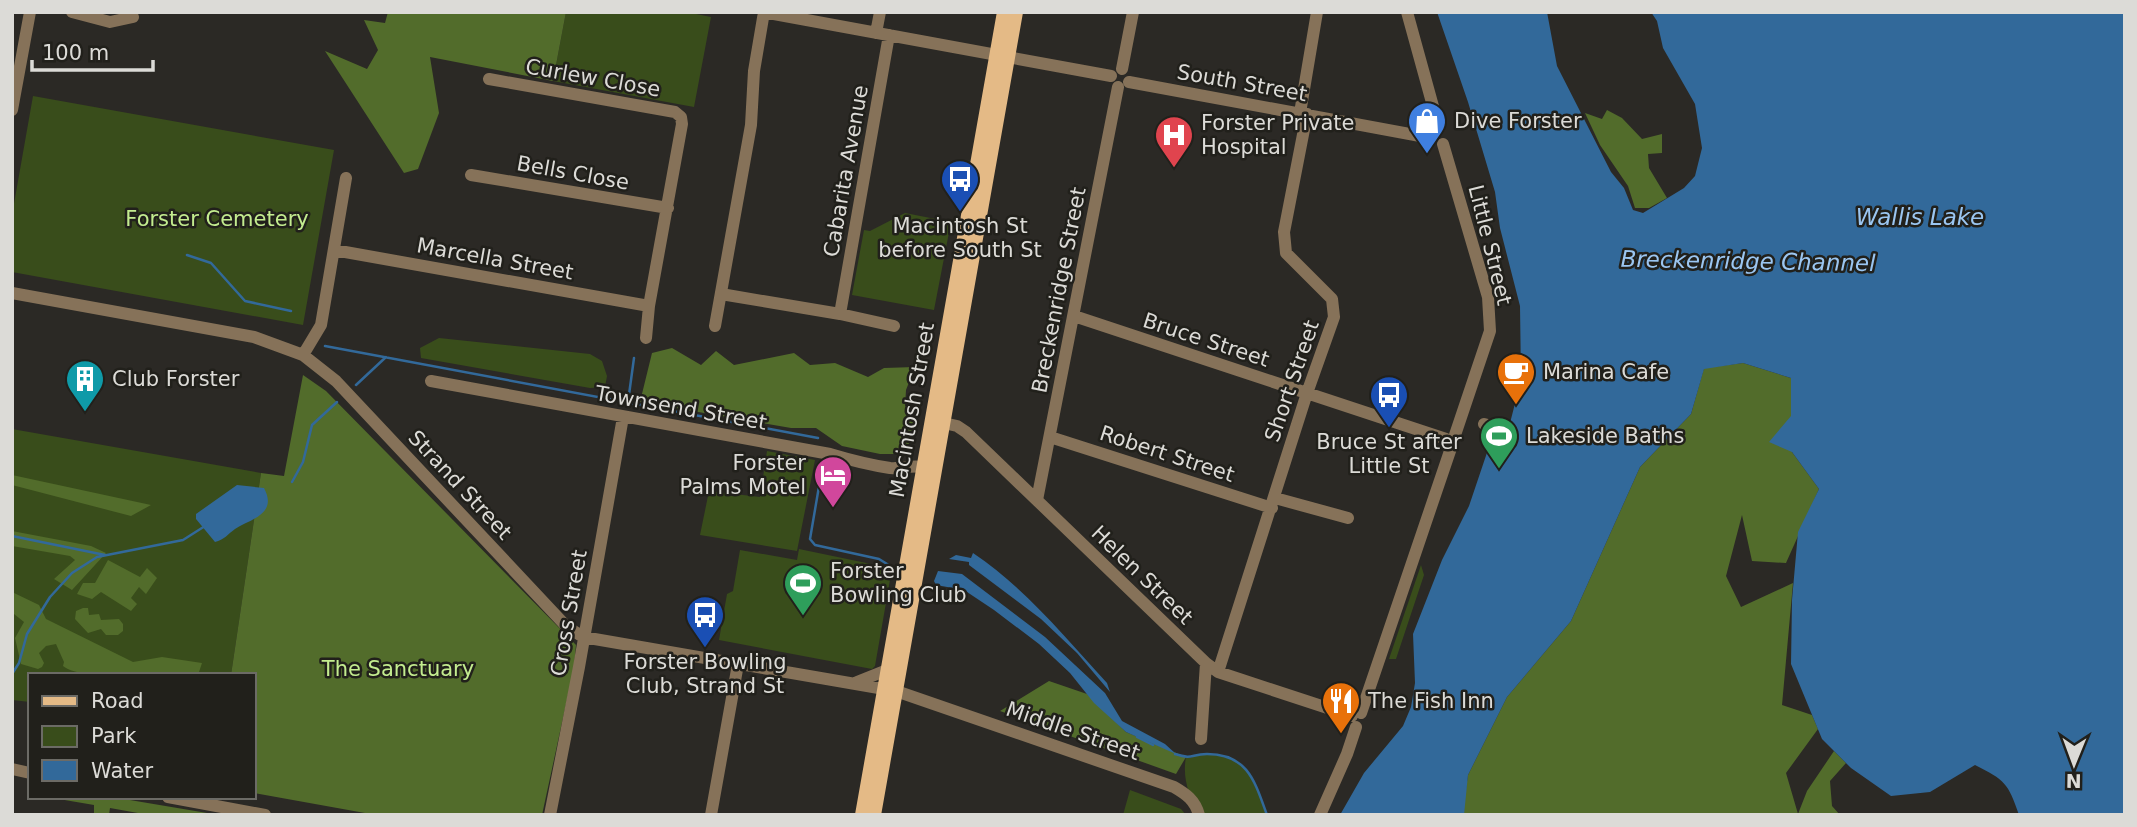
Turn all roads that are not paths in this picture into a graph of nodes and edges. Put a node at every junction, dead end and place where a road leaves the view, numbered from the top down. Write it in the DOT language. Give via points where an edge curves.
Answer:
graph roads {
  1 [pos="30,12"];
  2 [pos="72,12"];
  3 [pos="764,12"];
  4 [pos="880,12"];
  5 [pos="1004,12"];
  6 [pos="1016,12"];
  7 [pos="1133,12"];
  8 [pos="1317,12"];
  9 [pos="1407,12"];
  10 [pos="132,17"];
  11 [pos="883,34"];
  12 [pos="1002,55"];
  13 [pos="15,73"];
  14 [pos="1120,78"];
  15 [pos="489,79"];
  16 [pos="12,110"];
  17 [pos="1304,114"];
  18 [pos="1438,137"];
  19 [pos="471,175"];
  20 [pos="346,178"];
  21 [pos="668,208"];
  22 [pos="334,250"];
  23 [pos="12,293"];
  24 [pos="721,294"];
  25 [pos="649,306"];
  26 [pos="840,314"];
  27 [pos="1074,316"];
  28 [pos="715,326"];
  29 [pos="894,326"];
  30 [pos="646,338"];
  31 [pos="303,355"];
  32 [pos="431,381"];
  33 [pos="1307,393"];
  34 [pos="623,417"];
  35 [pos="937,421"];
  36 [pos="1484,424"];
  37 [pos="1506,430"];
  38 [pos="1050,438"];
  39 [pos="1451,441"];
  40 [pos="923,467"];
  41 [pos="1037,500"];
  42 [pos="1273,503"];
  43 [pos="1348,518"];
  44 [pos="583,637"];
  45 [pos="1206,663"];
  46 [pos="738,664"];
  47 [pos="887,670"];
  48 [pos="1218,672"];
  49 [pos="853,683"];
  50 [pos="891,694"];
  51 [pos="1356,719"];
  52 [pos="1200,739"];
  53 [pos="179,799"];
  54 [pos="265,815"];
  55 [pos="550,815"];
  56 [pos="711,815"];
  57 [pos="862,815"];
  58 [pos="874,815"];
  59 [pos="1199,815"];
  60 [pos="1320,815"];
  1 -- 13 [label="street"];
  2 -- 10 [label="street" via="110,22"];
  3 -- 11 [label="street, South Street"];
  3 -- 24 [label="street" via="751,125"];
  4 -- 11 [label="street, Cabarita Avenue"];
  5 -- 12 [label="main road, Macintosh Street"];
  6 -- 12 [label="main road, Macintosh Street"];
  7 -- 14 [label="street, Breckenridge Street"];
  8 -- 17 [label="street, Short Street"];
  9 -- 18 [label="street, Little Street"];
  11 -- 12 [label="street, South Street"];
  11 -- 26 [label="street, Cabarita Avenue"];
  12 -- 14 [label="street, South Street"];
  12 -- 35 [label="main road, Macintosh Street"];
  13 -- 16 [label="street"];
  14 -- 17 [label="street, South Street"];
  14 -- 27 [label="street, Breckenridge Street"];
  15 -- 21 [label="street, Curlew Close" via="675,112 682,124"];
  17 -- 18 [label="street, South Street"];
  17 -- 33 [label="street, Short Street" via="1284,232 1286,253 1332,299 1334,317"];
  18 -- 39 [label="street, Little Street" via="1488,297 1490,331"];
  19 -- 21 [label="street, Bells Close"];
  20 -- 22 [label="street"];
  21 -- 25 [label="street"];
  22 -- 25 [label="street, Marcella Street"];
  22 -- 31 [label="street" via="321,325"];
  23 -- 31 [label="street, Strand Street" via="254,337"];
  24 -- 26 [label="street"];
  24 -- 28 [label="street"];
  25 -- 30 [label="street"];
  26 -- 29 [label="street"];
  27 -- 33 [label="street, Bruce Street"];
  27 -- 38 [label="street, Breckenridge Street"];
  31 -- 44 [label="street, Strand Street" via="336,381 566,626"];
  32 -- 34 [label="street, Townsend Street"];
  33 -- 39 [label="street, Bruce Street"];
  33 -- 42 [label="street, Short Street"];
  34 -- 40 [label="street, Townsend Street" via="894,468"];
  34 -- 44 [label="street, Cross Street"];
  35 -- 40 [label="main road, Macintosh Street"];
  35 -- 41 [label="street, Helen Street" via="962,429"];
  35 -- 50 [label="main road, Macintosh Street"];
  36 -- 37 [label="street"];
  38 -- 41 [label="street, Breckenridge Street"];
  38 -- 42 [label="street, Robert Street"];
  39 -- 51 [label="street, Little Street"];
  40 -- 47 [label="main road, Macintosh Street"];
  41 -- 45 [label="street, Helen Street"];
  42 -- 43 [label="street, Robert Street"];
  42 -- 48 [label="street, Short Street"];
  44 -- 46 [label="street, Strand Street"];
  44 -- 55 [label="street, Cross Street"];
  45 -- 48 [label="street, Helen Street"];
  45 -- 52 [label="street"];
  46 -- 49 [label="street, Strand Street"];
  46 -- 56 [label="street"];
  47 -- 49 [label="street"];
  47 -- 50 [label="main road, Macintosh Street"];
  48 -- 51 [label="street, Helen Street"];
  49 -- 50 [label="street, Strand Street"];
  50 -- 57 [label="main road, Macintosh Street"];
  50 -- 58 [label="main road, Macintosh Street"];
  50 -- 59 [label="street, Middle Street" via="922,699 1174,787 1189,795"];
  51 -- 60 [label="street, Little Street" via="1347,754"];
  53 -- 54 [label="street"];
}
